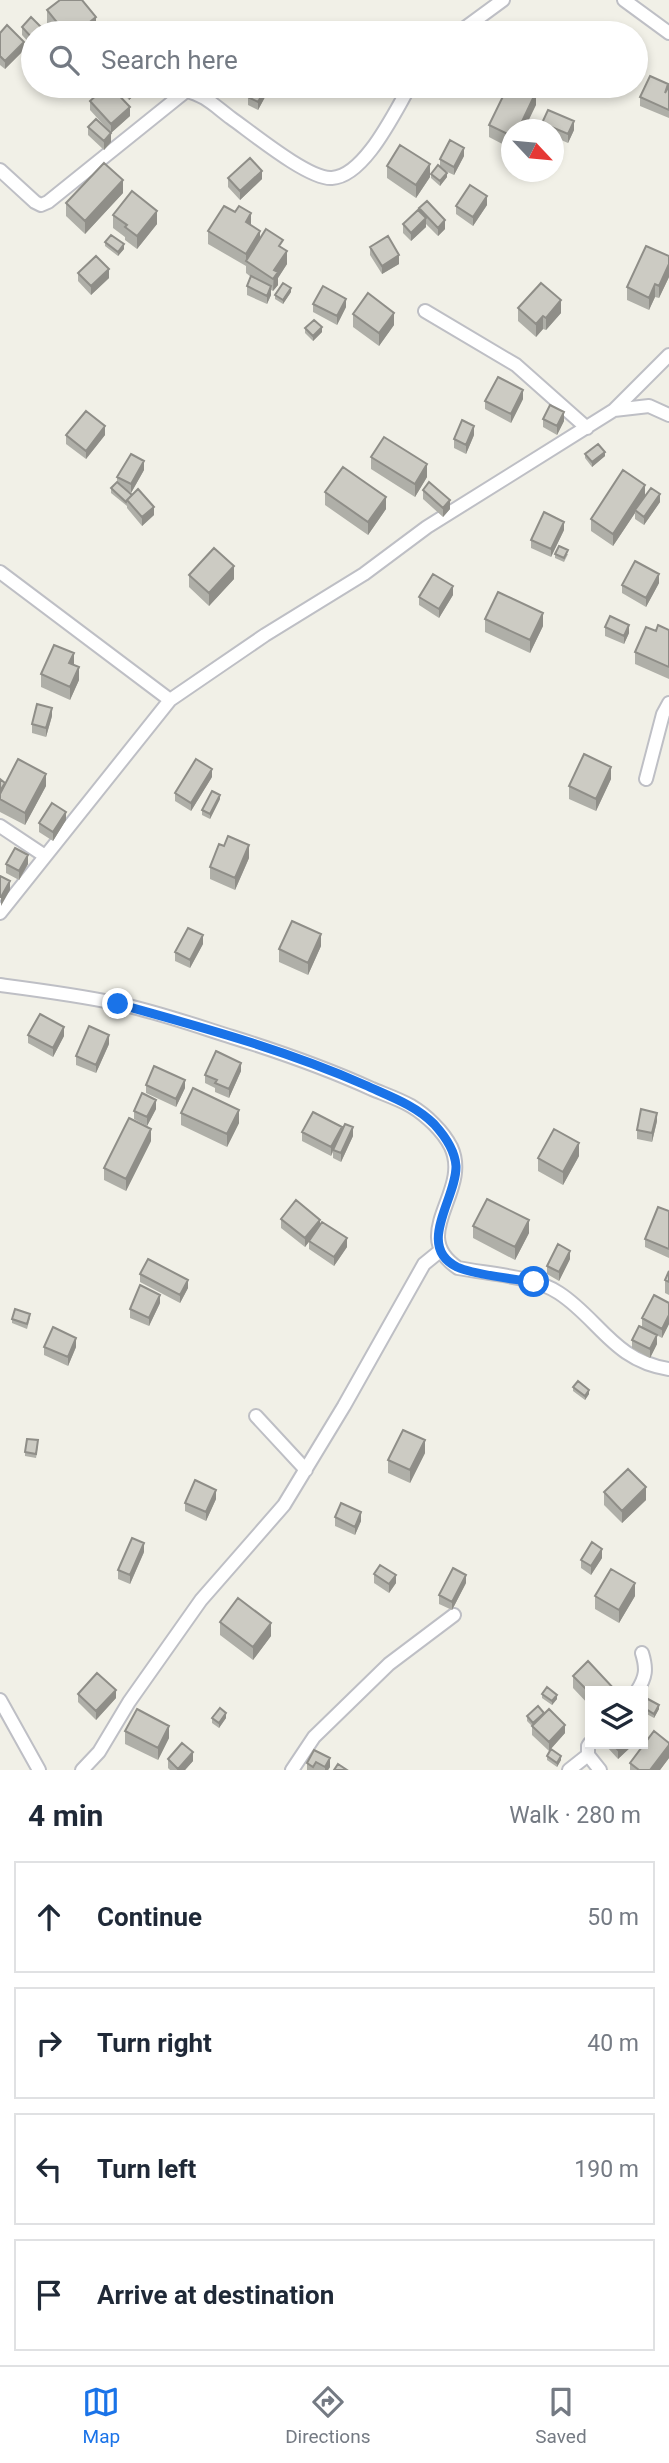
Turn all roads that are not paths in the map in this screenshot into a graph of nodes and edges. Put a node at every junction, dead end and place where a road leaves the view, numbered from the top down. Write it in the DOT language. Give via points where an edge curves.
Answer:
graph roads {
  1 [pos="503,0"];
  2 [pos="624,0"];
  3 [pos="474,21"];
  4 [pos="669,33"];
  5 [pos="177,98"];
  6 [pos="205,98"];
  7 [pos="402,98"];
  8 [pos="0,170"];
  9 [pos="425,311"];
  10 [pos="669,355"];
  11 [pos="614,410"];
  12 [pos="669,415"];
  13 [pos="587,428"];
  14 [pos="0,572"];
  15 [pos="170,700"];
  16 [pos="669,703"];
  17 [pos="646,779"];
  18 [pos="0,826"];
  19 [pos="45,856"];
  20 [pos="0,913"];
  21 [pos="0,985"];
  22 [pos="440,1251"];
  23 [pos="669,1369"];
  24 [pos="256,1416"];
  25 [pos="306,1470"];
  26 [pos="454,1615"];
  27 [pos="642,1653"];
  28 [pos="640,1686"];
  29 [pos="0,1700"];
  30 [pos="589,1749"];
  31 [pos="39,1770"];
  32 [pos="82,1770"];
  33 [pos="292,1770"];
  34 [pos="569,1770"];
  35 [pos="600,1770"];
  1 -- 3 [label="street"];
  2 -- 4 [label="street"];
  5 -- 8 [label="street" via="41,205"];
  6 -- 7 [label="street" via="318,176 333,178 364,159"];
  9 -- 13 [label="street" via="516,365"];
  10 -- 11 [label="street"];
  11 -- 12 [label="street" via="649,406"];
  11 -- 13 [label="street"];
  13 -- 15 [label="street" via="427,527 364,574"];
  14 -- 15 [label="street"];
  15 -- 19 [label="street"];
  16 -- 17 [label="street"];
  18 -- 19 [label="street"];
  19 -- 20 [label="street"];
  21 -- 22 [label="street" via="118,1004 194,1025 300,1058 410,1106 434,1125 451,1147 456,1165 438,1230"];
  22 -- 23 [label="street" via="458,1268 534,1282 558,1292 635,1359"];
  22 -- 25 [label="street" via="424,1264"];
  24 -- 25 [label="street"];
  25 -- 32 [label="street" via="284,1505 201,1600 99,1752"];
  26 -- 33 [label="street" via="389,1664 314,1737"];
  27 -- 28 [label="street" via="646,1668"];
  29 -- 31 [label="street"];
  30 -- 34 [label="street"];
  30 -- 35 [label="street"];
}
